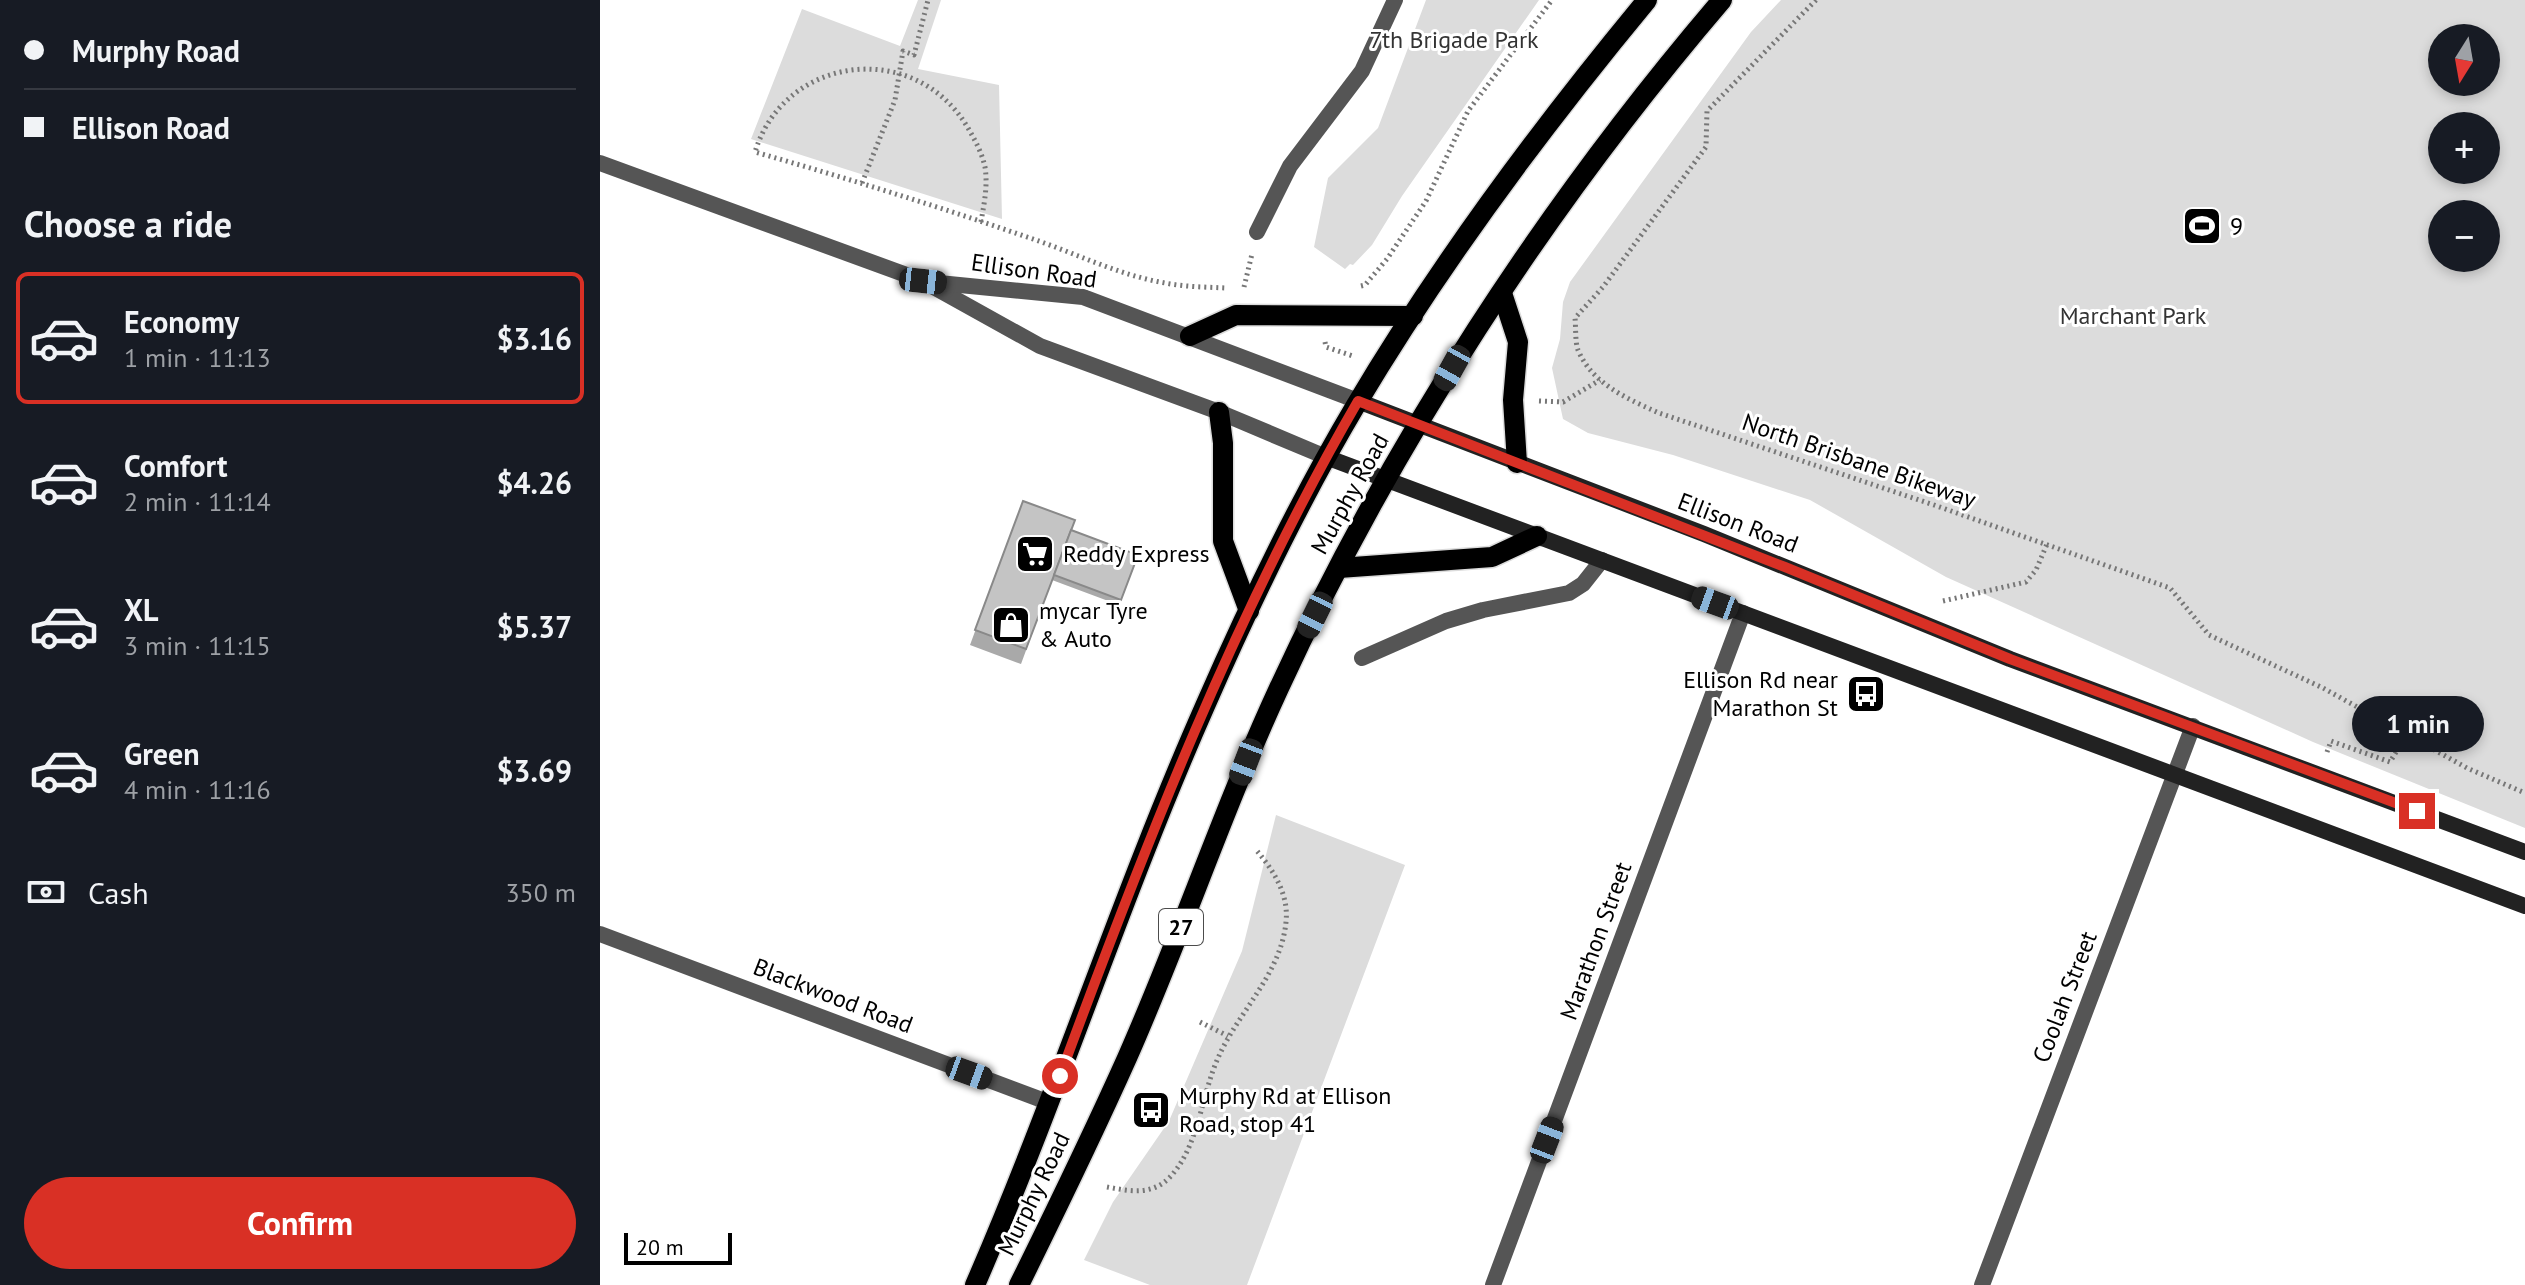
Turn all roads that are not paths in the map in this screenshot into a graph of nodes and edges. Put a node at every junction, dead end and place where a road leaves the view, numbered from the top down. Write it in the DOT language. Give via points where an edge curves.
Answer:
graph roads {
  1 [pos="1395,0"];
  2 [pos="1647,0"];
  3 [pos="1722,0"];
  4 [pos="600,163"];
  5 [pos="1257,232"];
  6 [pos="923,281"];
  7 [pos="1502,293"];
  8 [pos="1413,316"];
  9 [pos="1190,336"];
  10 [pos="1358,401"];
  11 [pos="1219,412"];
  12 [pos="1418,425"];
  13 [pos="1326,457"];
  14 [pos="1517,463"];
  15 [pos="1387,480"];
  16 [pos="1537,536"];
  17 [pos="1602,560"];
  18 [pos="1339,568"];
  19 [pos="1249,611"];
  20 [pos="1743,613"];
  21 [pos="1362,658"];
  22 [pos="2193,726"];
  23 [pos="2174,775"];
  24 [pos="2525,852"];
  25 [pos="2525,906"];
  26 [pos="600,934"];
  27 [pos="1050,1103"];
  28 [pos="975,1285"];
  29 [pos="1019,1285"];
  30 [pos="1493,1285"];
  31 [pos="1982,1285"];
  1 -- 5 [label="street" via="1362,71 1290,166"];
  2 -- 8 [label="main road, Murphy Road" via="1574,89"];
  3 -- 7 [label="main road, Murphy Road" via="1621,126"];
  4 -- 6 [label="street, Ellison Road"];
  6 -- 9 [label="street, Ellison Road" via="1083,297"];
  6 -- 11 [label="street, Ellison Road" via="1040,346"];
  7 -- 12 [label="main road, Murphy Road"];
  7 -- 14 [label="main road" via="1518,342 1513,400"];
  8 -- 9 [label="main road" via="1236,315"];
  8 -- 10 [label="main road, Murphy Road"];
  9 -- 10 [label="street, Ellison Road"];
  10 -- 12 [label="main road, Ellison Road"];
  10 -- 13 [label="main road, Murphy Road / 27"];
  11 -- 13 [label="street, Ellison Road"];
  11 -- 19 [label="main road" via="1223,541"];
  12 -- 14 [label="main road, Ellison Road"];
  12 -- 15 [label="main road, Murphy Road / 27"];
  13 -- 15 [label="main road, Ellison Road"];
  13 -- 19 [label="main road, Murphy Road / 27"];
  14 -- 22 [label="main road, Ellison Road"];
  15 -- 16 [label="main road, Ellison Road"];
  15 -- 18 [label="main road, Murphy Road / 27"];
  16 -- 17 [label="main road, Ellison Road"];
  16 -- 18 [label="main road" via="1492,557"];
  17 -- 20 [label="main road, Ellison Road"];
  17 -- 21 [label="street" via="1569,593 1446,621"];
  18 -- 29 [label="main road, Murphy Road / 27" via="1257,736 1128,1056"];
  19 -- 27 [label="main road, Murphy Road / 27" via="1165,800"];
  20 -- 23 [label="main road, Ellison Road"];
  20 -- 30 [label="street, Marathon Street"];
  22 -- 23 [label="street, Coolah Street"];
  22 -- 24 [label="main road, Ellison Road"];
  23 -- 25 [label="main road, Ellison Road"];
  23 -- 31 [label="street, Coolah Street"];
  26 -- 27 [label="street, Blackwood Road"];
  27 -- 28 [label="main road, Murphy Road / 27"];
}
